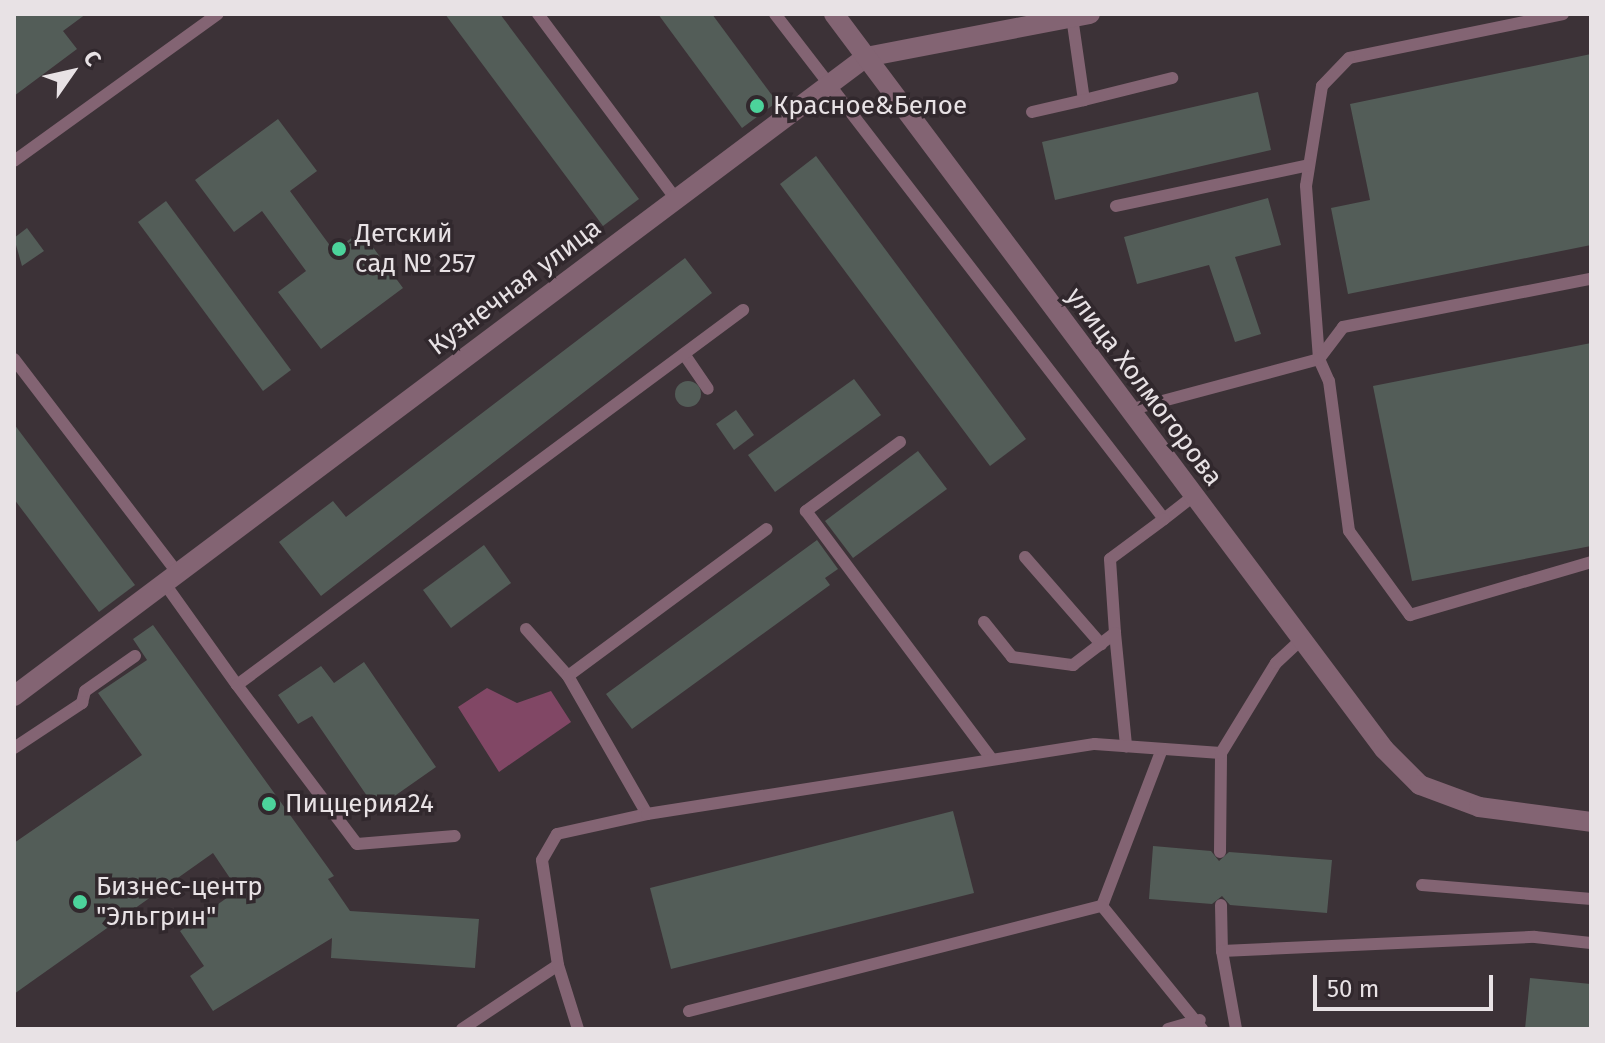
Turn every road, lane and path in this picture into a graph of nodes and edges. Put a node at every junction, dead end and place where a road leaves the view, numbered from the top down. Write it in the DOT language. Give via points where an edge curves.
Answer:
graph roads {
  1 [pos="218,14"];
  2 [pos="538,14"];
  3 [pos="775,14"];
  4 [pos="1563,14"];
  5 [pos="840,16"];
  6 [pos="1081,16"];
  7 [pos="866,57"];
  8 [pos="1172,78"];
  9 [pos="827,84"];
  10 [pos="1084,100"];
  11 [pos="1032,112"];
  12 [pos="14,161"];
  13 [pos="1309,165"];
  14 [pos="675,198"];
  15 [pos="1116,206"];
  16 [pos="1591,279"];
  17 [pos="743,310"];
  18 [pos="684,354"];
  19 [pos="14,359"];
  20 [pos="1319,359"];
  21 [pos="708,389"];
  22 [pos="1129,410"];
  23 [pos="900,442"];
  24 [pos="1193,496"];
  25 [pos="1164,519"];
  26 [pos="767,529"];
  27 [pos="1025,557"];
  28 [pos="1591,562"];
  29 [pos="172,580"];
  30 [pos="984,622"];
  31 [pos="526,629"];
  32 [pos="1115,633"];
  33 [pos="1301,640"];
  34 [pos="1101,644"];
  35 [pos="135,656"];
  36 [pos="568,676"];
  37 [pos="237,685"];
  38 [pos="14,696"];
  39 [pos="1126,746"];
  40 [pos="14,748"];
  41 [pos="1162,749"];
  42 [pos="1221,753"];
  43 [pos="991,758"];
  44 [pos="647,814"];
  45 [pos="1591,822"];
  46 [pos="455,836"];
  47 [pos="1220,852"];
  48 [pos="1422,885"];
  49 [pos="1591,899"];
  50 [pos="1221,905"];
  51 [pos="1102,906"];
  52 [pos="1591,943"];
  53 [pos="1222,951"];
  54 [pos="558,965"];
  55 [pos="689,1011"];
  56 [pos="1201,1025"];
  57 [pos="462,1029"];
  58 [pos="578,1029"];
  59 [pos="1168,1029"];
  60 [pos="1236,1029"];
  1 -- 12 [label="lane"];
  2 -- 14 [label="lane"];
  3 -- 9 [label="lane"];
  4 -- 13 [label="lane" via="1349,58 1322,86"];
  5 -- 7 [label="street, улица Холмогорова"];
  6 -- 7 [label="street, Кузнечная улица"];
  6 -- 10 [label="lane"];
  7 -- 9 [label="street, Кузнечная улица"];
  7 -- 22 [label="street, улица Холмогорова"];
  8 -- 10 [label="lane"];
  9 -- 14 [label="street, Кузнечная улица"];
  9 -- 25 [label="lane"];
  10 -- 11 [label="lane"];
  13 -- 15 [label="lane"];
  13 -- 20 [label="lane"];
  14 -- 29 [label="street, Кузнечная улица"];
  16 -- 20 [label="lane" via="1343,327"];
  17 -- 18 [label="lane"];
  18 -- 21 [label="lane"];
  18 -- 37 [label="lane"];
  19 -- 29 [label="lane"];
  20 -- 22 [label="lane"];
  20 -- 28 [label="lane" via="1329,381 1349,531 1410,615"];
  22 -- 24 [label="street, улица Холмогорова"];
  23 -- 43 [label="lane" via="806,511"];
  24 -- 25 [label="lane"];
  24 -- 33 [label="street, улица Холмогорова"];
  25 -- 32 [label="lane" via="1110,559"];
  26 -- 36 [label="lane"];
  27 -- 34 [label="lane"];
  29 -- 37 [label="lane"];
  29 -- 38 [label="street, Кузнечная улица"];
  30 -- 34 [label="lane" via="1012,657 1073,665"];
  31 -- 36 [label="lane"];
  32 -- 34 [label="lane"];
  32 -- 39 [label="lane"];
  33 -- 42 [label="lane" via="1276,663"];
  33 -- 45 [label="street, улица Холмогорова" via="1384,749 1420,785 1479,807"];
  35 -- 40 [label="lane" via="85,691 82,703"];
  36 -- 44 [label="lane"];
  37 -- 46 [label="lane" via="357,844"];
  39 -- 41 [label="lane"];
  39 -- 43 [label="lane"];
  41 -- 42 [label="lane"];
  41 -- 51 [label="lane"];
  42 -- 47 [label="lane"];
  43 -- 44 [label="lane"];
  44 -- 54 [label="lane" via="557,834 550,845 542,860"];
  48 -- 49 [label="lane"];
  50 -- 53 [label="lane"];
  51 -- 55 [label="lane"];
  51 -- 56 [label="lane"];
  52 -- 53 [label="lane" via="1535,937"];
  53 -- 60 [label="lane"];
  54 -- 57 [label="lane"];
  54 -- 58 [label="lane"];
  56 -- 59 [label="lane"];
}
